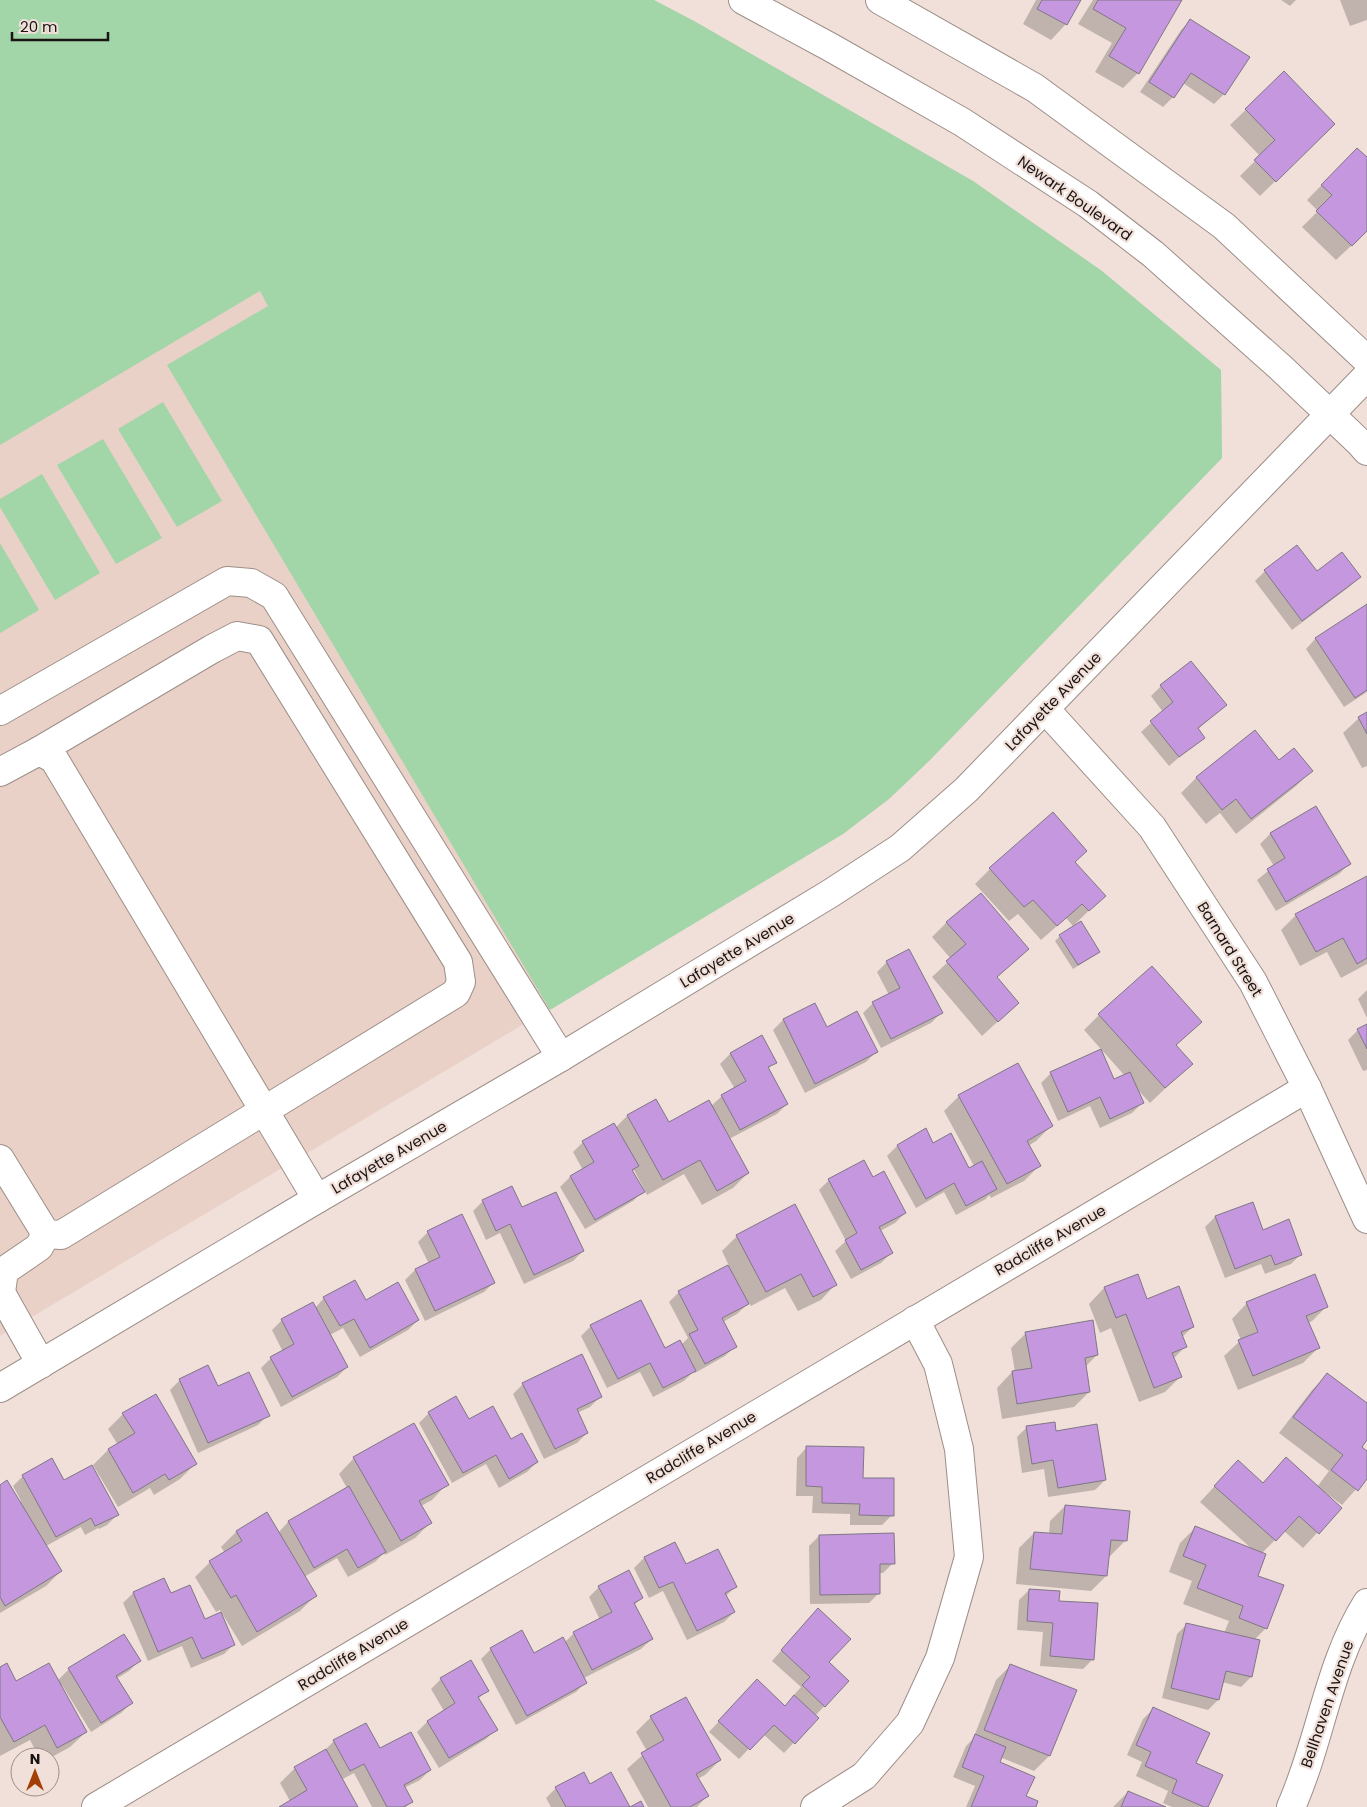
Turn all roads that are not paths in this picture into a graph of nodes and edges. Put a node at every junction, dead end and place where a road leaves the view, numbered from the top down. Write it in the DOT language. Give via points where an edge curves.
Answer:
graph roads {
  1 [pos="743,0"];
  2 [pos="880,0"];
  3 [pos="1367,360"];
  4 [pos="1367,376"];
  5 [pos="1329,414"];
  6 [pos="1367,451"];
  7 [pos="1045,709"];
  8 [pos="0,710"];
  9 [pos="39,751"];
  10 [pos="0,772"];
  11 [pos="561,1057"];
  12 [pos="1307,1088"];
  13 [pos="265,1110"];
  14 [pos="0,1159"];
  15 [pos="317,1199"];
  16 [pos="1367,1219"];
  17 [pos="46,1234"];
  18 [pos="0,1291"];
  19 [pos="914,1320"];
  20 [pos="41,1364"];
  21 [pos="0,1388"];
  22 [pos="1367,1603"];
  23 [pos="96,1807"];
  24 [pos="815,1807"];
  25 [pos="1292,1807"];
  1 -- 5 [label="street, Newark Boulevard" via="962,122 1088,204 1153,254"];
  2 -- 3 [label="street" via="1035,88 1224,226"];
  4 -- 5 [label="street, Lafayette Avenue"];
  5 -- 6 [label="street, Newark Boulevard"];
  5 -- 7 [label="street, Lafayette Avenue"];
  7 -- 11 [label="street, Lafayette Avenue" via="966,790 900,848 832,893"];
  7 -- 12 [label="street, Barnard Street" via="1152,827 1253,982"];
  8 -- 11 [label="street" via="227,581 252,583 274,596"];
  9 -- 10 [label="street"];
  9 -- 13 [label="street" via="54,760"];
  9 -- 13 [label="street" via="237,636 259,640 458,962 461,982 456,993"];
  11 -- 15 [label="street, Lafayette Avenue"];
  12 -- 16 [label="street, Barnard Street"];
  12 -- 19 [label="street, Radcliffe Avenue"];
  13 -- 15 [label="street"];
  13 -- 17 [label="street" via="61,1236"];
  14 -- 17 [label="street"];
  15 -- 20 [label="street, Lafayette Avenue"];
  17 -- 18 [label="street" via="39,1247 4,1271"];
  18 -- 20 [label="street"];
  19 -- 23 [label="street, Radcliffe Avenue"];
  19 -- 24 [label="street" via="938,1364 959,1449 970,1557 940,1658 910,1723 864,1776"];
  20 -- 21 [label="street, Lafayette Avenue"];
  22 -- 25 [label="street, Bellhaven Avenue" via="1355,1622 1335,1670"];
}
